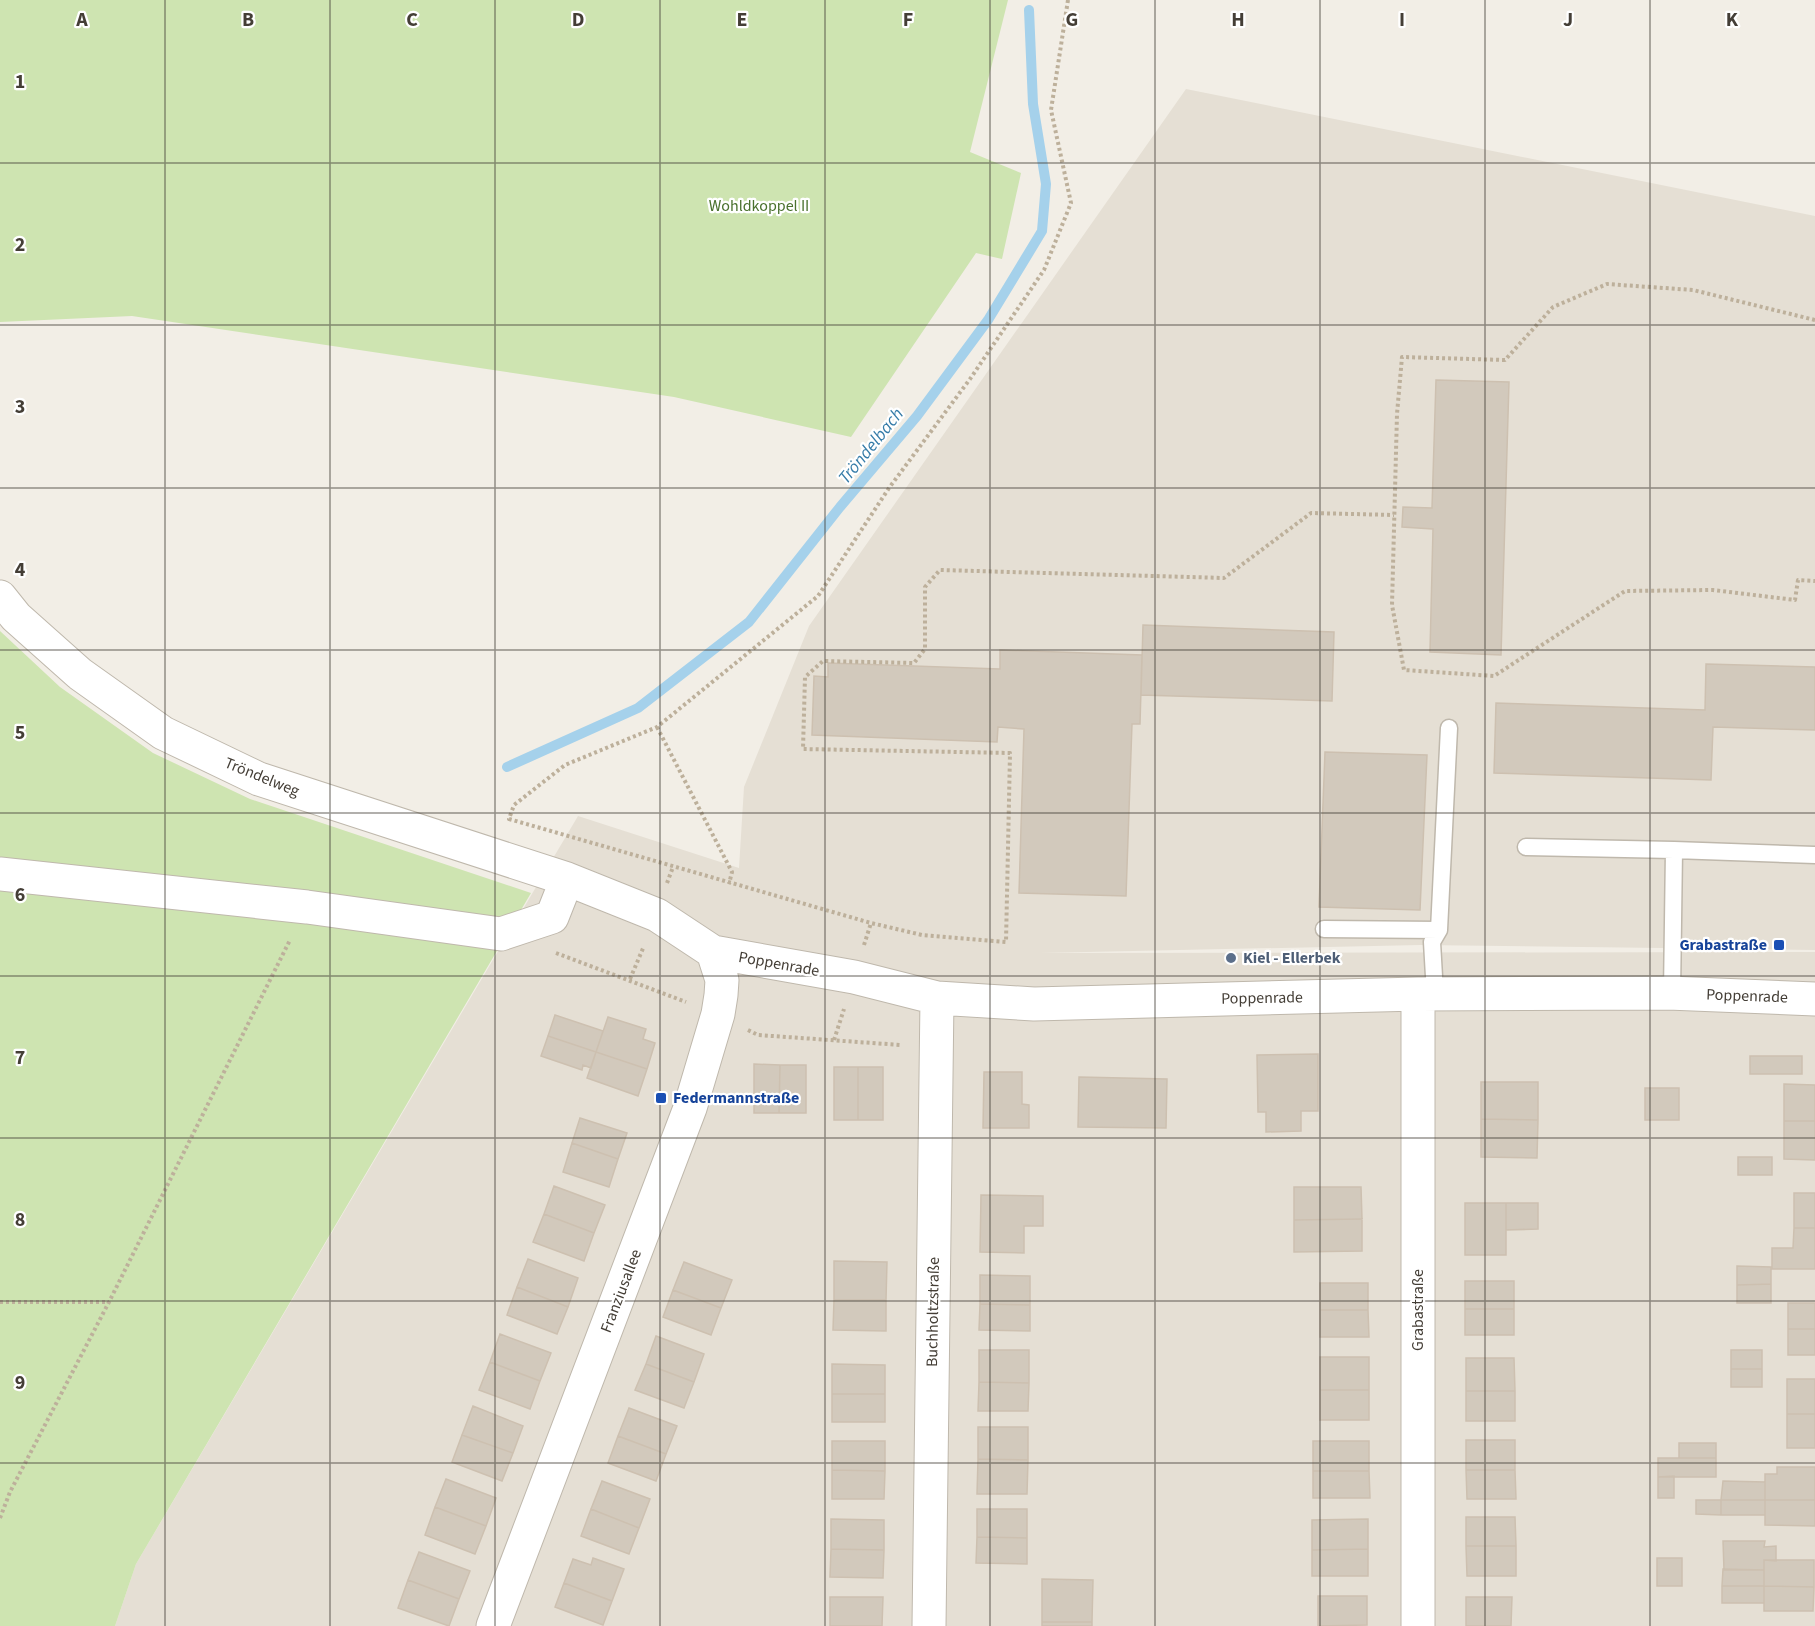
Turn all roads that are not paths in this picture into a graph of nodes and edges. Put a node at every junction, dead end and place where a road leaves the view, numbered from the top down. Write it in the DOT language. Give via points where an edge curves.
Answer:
graph roads {
  1 [pos="0,597"];
  2 [pos="1449,728"];
  3 [pos="1526,848"];
  4 [pos="1674,850"];
  5 [pos="1815,855"];
  6 [pos="0,874"];
  7 [pos="567,879"];
  8 [pos="1324,929"];
  9 [pos="1439,930"];
  10 [pos="713,951"];
  11 [pos="1672,993"];
  12 [pos="1426,994"];
  13 [pos="937,998"];
  14 [pos="1815,999"];
  15 [pos="493,1626"];
  16 [pos="929,1626"];
  17 [pos="1418,1626"];
  1 -- 7 [label="street, Tröndelweg" via="16,617 80,674 163,733 258,779"];
  2 -- 9 [label="lane"];
  3 -- 4 [label="lane"];
  4 -- 5 [label="lane"];
  4 -- 11 [label="lane"];
  6 -- 7 [label="street" via="307,907 501,934 552,917"];
  7 -- 10 [label="street, Tröndelweg" via="657,915"];
  8 -- 9 [label="lane"];
  9 -- 12 [label="lane" via="1432,942"];
  10 -- 13 [label="street, Poppenrade" via="854,977"];
  10 -- 15 [label="street, Franziusallee" via="722,980 721,995 690,1108"];
  11 -- 12 [label="street, Poppenrade"];
  11 -- 14 [label="street, Poppenrade"];
  12 -- 13 [label="street, Poppenrade" via="1034,1004"];
  12 -- 17 [label="street, Grabastraße"];
  13 -- 16 [label="street, Buchholtzstraße"];
}
